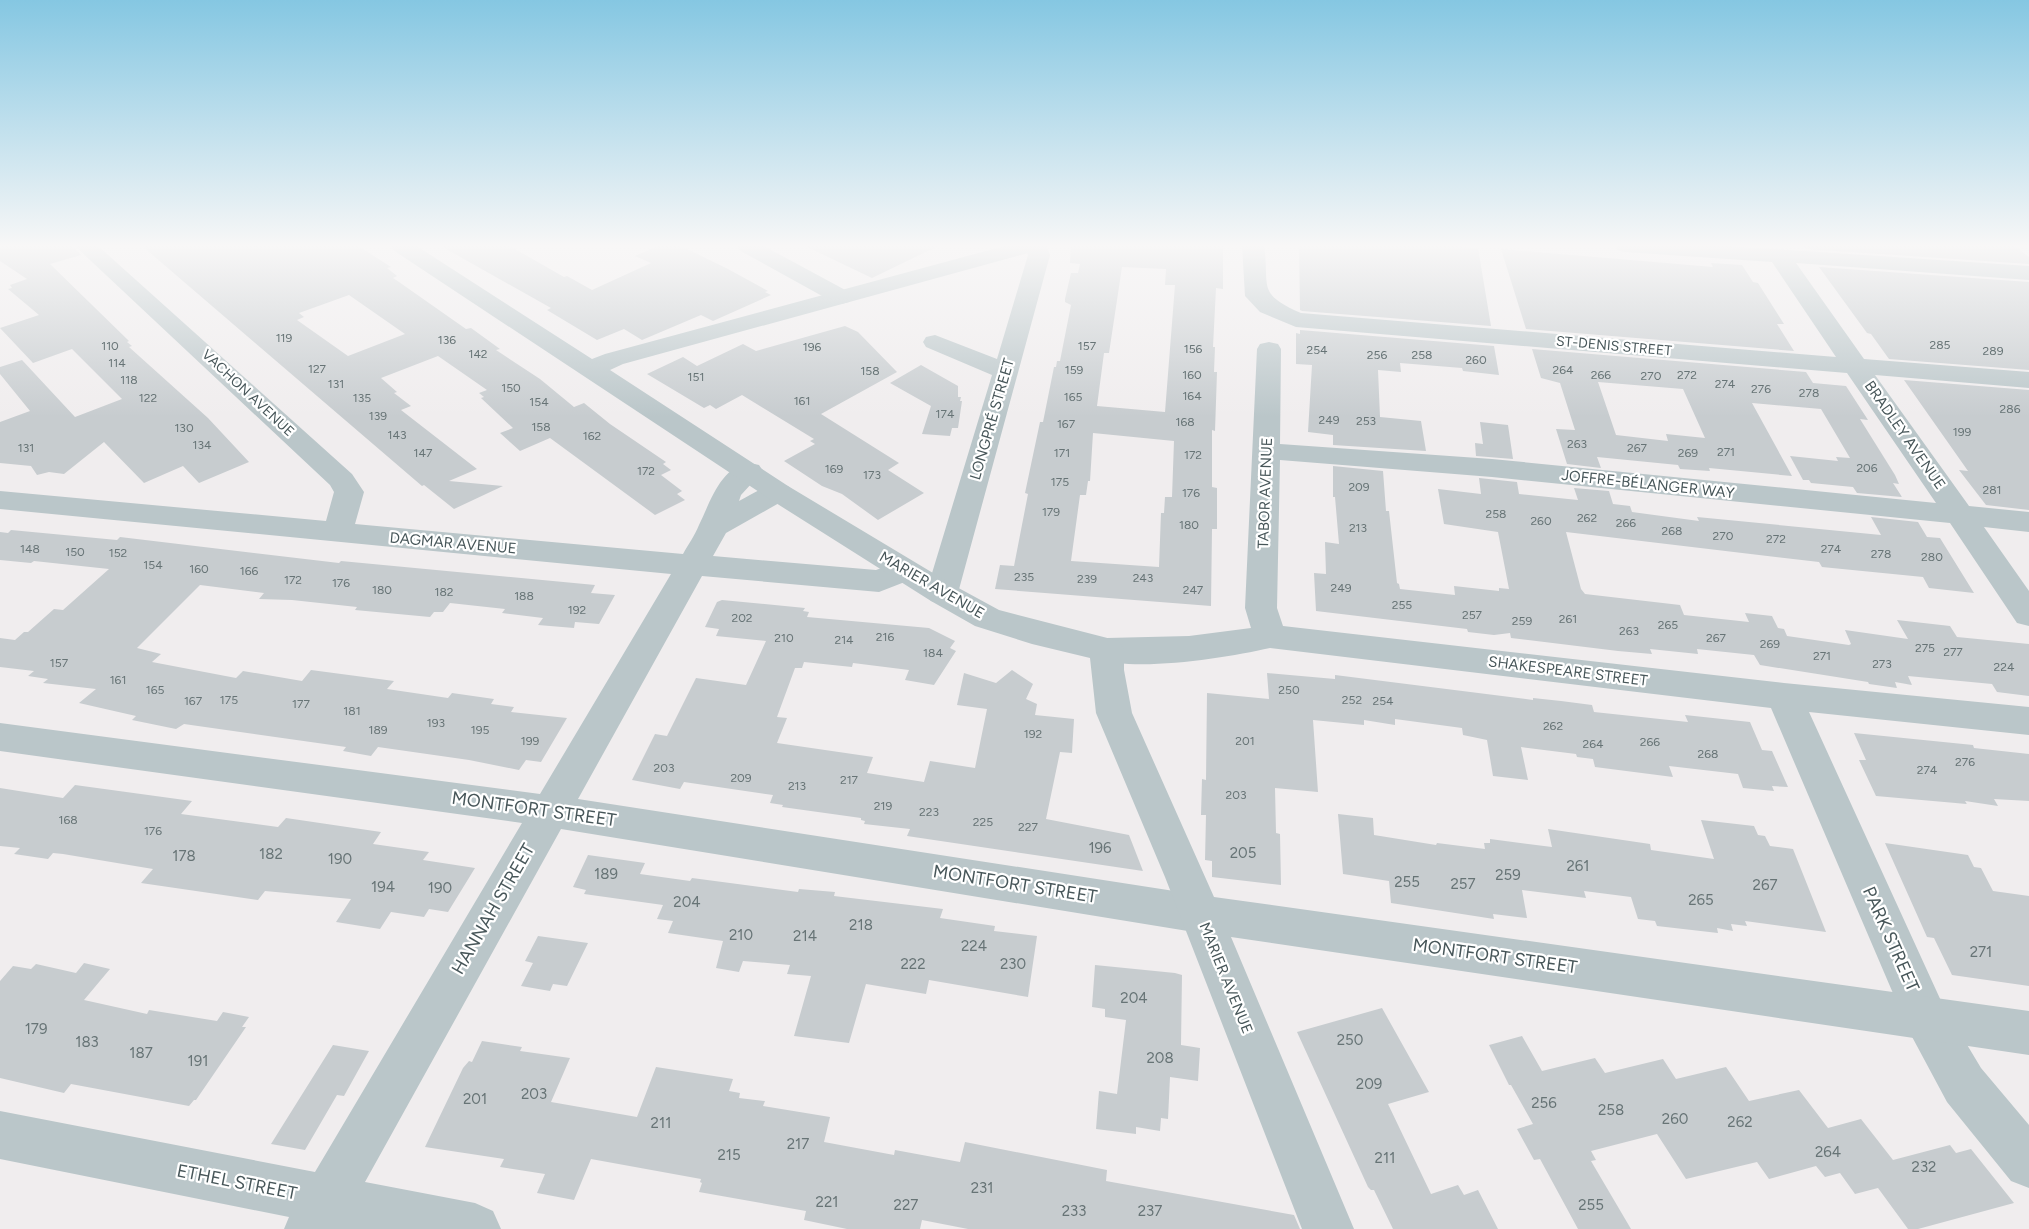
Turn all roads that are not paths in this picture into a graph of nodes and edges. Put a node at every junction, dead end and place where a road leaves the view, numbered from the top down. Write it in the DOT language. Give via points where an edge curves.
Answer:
graph roads {
  1 [pos="149,302"];
  2 [pos="490,302"];
  3 [pos="821,302"];
  4 [pos="1026,302"];
  5 [pos="1263,302"];
  6 [pos="1812,302"];
  7 [pos="935,342"];
  8 [pos="1269,349"];
  9 [pos="1857,366"];
  10 [pos="591,369"];
  11 [pos="1006,372"];
  12 [pos="2029,380"];
  13 [pos="1266,451"];
  14 [pos="749,471"];
  15 [pos="778,492"];
  16 [pos="0,500"];
  17 [pos="1961,515"];
  18 [pos="2029,522"];
  19 [pos="714,527"];
  20 [pos="338,532"];
  21 [pos="690,565"];
  22 [pos="904,571"];
  23 [pos="942,593"];
  24 [pos="2029,615"];
  25 [pos="1270,636"];
  26 [pos="1107,650"];
  27 [pos="1785,696"];
  28 [pos="2029,720"];
  29 [pos="0,737"];
  30 [pos="549,811"];
  31 [pos="1200,914"];
  32 [pos="1926,1018"];
  33 [pos="2029,1034"];
  34 [pos="0,1135"];
  35 [pos="2029,1163"];
  36 [pos="318,1214"];
  37 [pos="475,1229"];
  38 [pos="1328,1229"];
  1 -- 20 [label="street, VACHON AVENUE" via="342,480 348,492"];
  2 -- 10 [label="street, MARIER AVENUE"];
  3 -- 10 [label="street" via="614,359"];
  4 -- 11 [label="street, LONGPRÉ STREET"];
  5 -- 9 [label="street, ST-DENIS STREET" via="1296,321"];
  6 -- 9 [label="street, BRADLEY AVENUE"];
  7 -- 11 [label="street"];
  8 -- 13 [label="street, TABOR AVENUE"];
  9 -- 12 [label="street, ST-DENIS STREET"];
  9 -- 17 [label="street, BRADLEY AVENUE"];
  10 -- 14 [label="street, MARIER AVENUE"];
  11 -- 23 [label="street, LONGPRÉ STREET"];
  13 -- 17 [label="street, JOFFRE-BÉLANGER WAY" via="1492,468"];
  13 -- 25 [label="street, TABOR AVENUE" via="1262,608"];
  14 -- 15 [label="street, MARIER AVENUE"];
  14 -- 19 [label="street, HANNAH STREET" via="728,492"];
  15 -- 19 [label="street, HANNAH STREET"];
  15 -- 22 [label="street, MARIER AVENUE"];
  16 -- 20 [label="street, DAGMAR AVENUE"];
  17 -- 18 [label="street, JOFFRE-BÉLANGER WAY"];
  17 -- 24 [label="street, BRADLEY AVENUE"];
  19 -- 21 [label="street, HANNAH STREET"];
  20 -- 21 [label="street, DAGMAR AVENUE"];
  21 -- 22 [label="street, DAGMAR AVENUE" via="879,581"];
  21 -- 30 [label="street, HANNAH STREET"];
  22 -- 23 [label="street, MARIER AVENUE"];
  23 -- 26 [label="street, MARIER AVENUE" via="987,618"];
  25 -- 26 [label="street, SHAKESPEARE STREET" via="1242,643"];
  25 -- 27 [label="street, SHAKESPEARE STREET"];
  26 -- 31 [label="street, MARIER AVENUE" via="1114,713"];
  27 -- 28 [label="street, SHAKESPEARE STREET"];
  27 -- 32 [label="street, PARK STREET"];
  29 -- 30 [label="street, MONTFORT STREET"];
  30 -- 31 [label="street, MONTFORT STREET"];
  30 -- 36 [label="street, HANNAH STREET"];
  31 -- 32 [label="street, MONTFORT STREET"];
  31 -- 38 [label="street, MARIER AVENUE"];
  32 -- 33 [label="street, MONTFORT STREET"];
  32 -- 35 [label="street, PARK STREET" via="1964,1085"];
  34 -- 36 [label="street, ETHEL STREET"];
  36 -- 37 [label="street, ETHEL STREET"];
}
